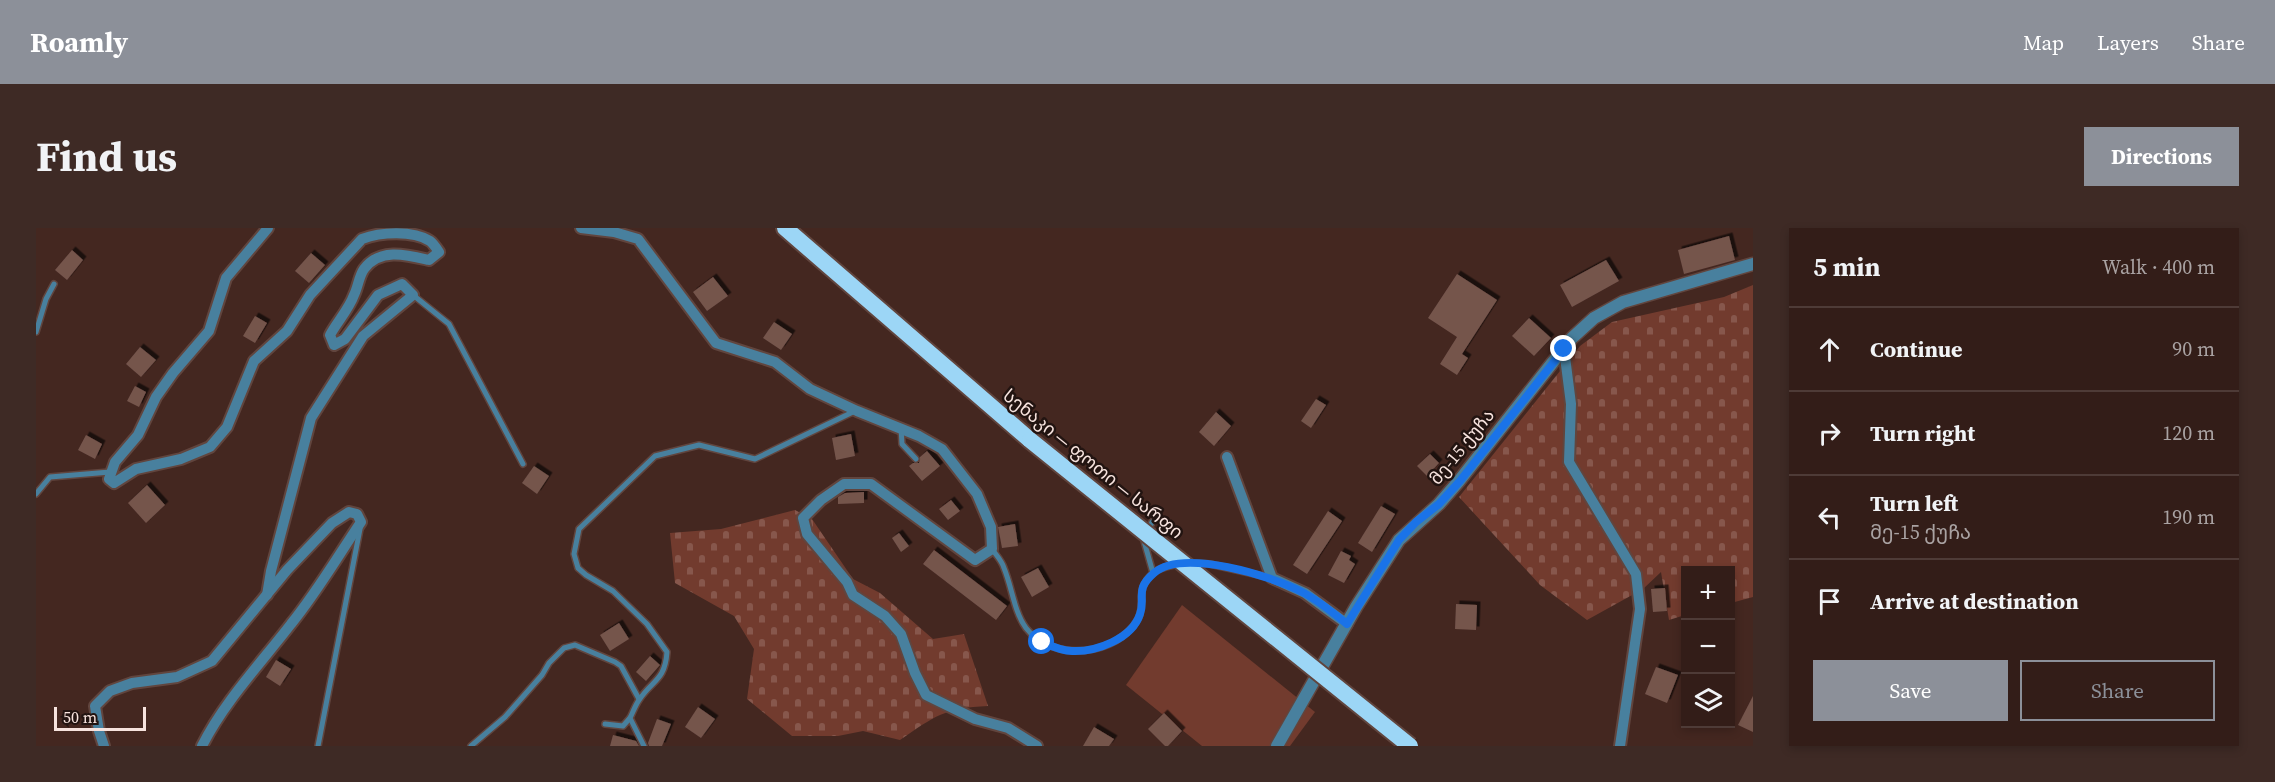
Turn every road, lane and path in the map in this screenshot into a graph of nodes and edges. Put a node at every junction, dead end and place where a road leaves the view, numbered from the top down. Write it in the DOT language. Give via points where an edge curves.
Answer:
graph roads {
  1 [pos="268,228"];
  2 [pos="785,228"];
  3 [pos="589,229"];
  4 [pos="1753,264"];
  5 [pos="54,284"];
  6 [pos="413,295"];
  7 [pos="36,332"];
  8 [pos="1564,349"];
  9 [pos="857,411"];
  10 [pos="901,428"];
  11 [pos="1227,457"];
  12 [pos="916,459"];
  13 [pos="523,464"];
  14 [pos="110,472"];
  15 [pos="36,494"];
  16 [pos="361,522"];
  17 [pos="1152,522"];
  18 [pos="992,549"];
  19 [pos="1153,573"];
  20 [pos="1272,578"];
  21 [pos="267,596"];
  22 [pos="1347,624"];
  23 [pos="639,699"];
  24 [pos="630,718"];
  25 [pos="605,724"];
  26 [pos="104,746"];
  27 [pos="202,746"];
  28 [pos="318,746"];
  29 [pos="471,746"];
  30 [pos="644,746"];
  31 [pos="1037,746"];
  32 [pos="1277,746"];
  33 [pos="1410,746"];
  34 [pos="1620,746"];
  1 -- 14 [label="street" via="226,278 209,331 156,397 138,435"];
  2 -- 33 [label="highway, სენაკი — ფოთი — სარფი, bridge" via="1030,440"];
  3 -- 9 [label="street" via="638,238 716,344 775,362 810,389"];
  4 -- 8 [label="street, მე-15 ქუჩა" via="1623,302 1594,318"];
  5 -- 7 [label="lane"];
  6 -- 13 [label="lane" via="449,324"];
  6 -- 14 [label="street" via="402,284 378,295 345,339 334,345 330,336 368,265 394,253 429,260 439,252 431,241 399,232 362,239 310,295 287,331 254,361 227,427 210,447 181,459 136,468 114,483 109,479"];
  6 -- 21 [label="street" via="363,336 311,418"];
  8 -- 22 [label="street, მე-15 ქუჩა" via="1460,481 1399,540"];
  8 -- 34 [label="street" via="1571,404 1569,462 1636,574 1641,609"];
  9 -- 10 [label="street"];
  9 -- 23 [label="lane" via="754,459 699,445 655,456 579,529 574,554 578,567 613,591 647,624 667,652 663,673"];
  10 -- 12 [label="lane" via="902,444"];
  10 -- 18 [label="street" via="942,449 977,494 991,527"];
  11 -- 20 [label="street"];
  14 -- 15 [label="lane" via="50,477"];
  16 -- 21 [label="street" via="357,514 349,512 332,523"];
  16 -- 27 [label="street" via="294,622"];
  16 -- 28 [label="lane"];
  17 -- 19 [label="lane" via="1144,541"];
  18 -- 19 [label="lane" via="1004,565 1028,630 1042,642 1070,651 1102,646 1125,634 1137,621 1141,612 1140,590"];
  18 -- 31 [label="street" via="975,560 871,484 844,484 804,518 807,534 847,582 853,595 885,616 901,634 926,695 975,719 1008,728"];
  19 -- 20 [label="lane" via="1181,563 1210,564"];
  20 -- 22 [label="street" via="1305,593"];
  21 -- 26 [label="street" via="212,662 177,677 132,683 110,691 95,706"];
  22 -- 32 [label="street, მე-15 ქუჩა"];
  23 -- 24 [label="lane"];
  23 -- 29 [label="lane" via="621,666 575,645 564,648 505,717"];
  24 -- 25 [label="lane" via="623,726"];
  24 -- 30 [label="lane"];
}
